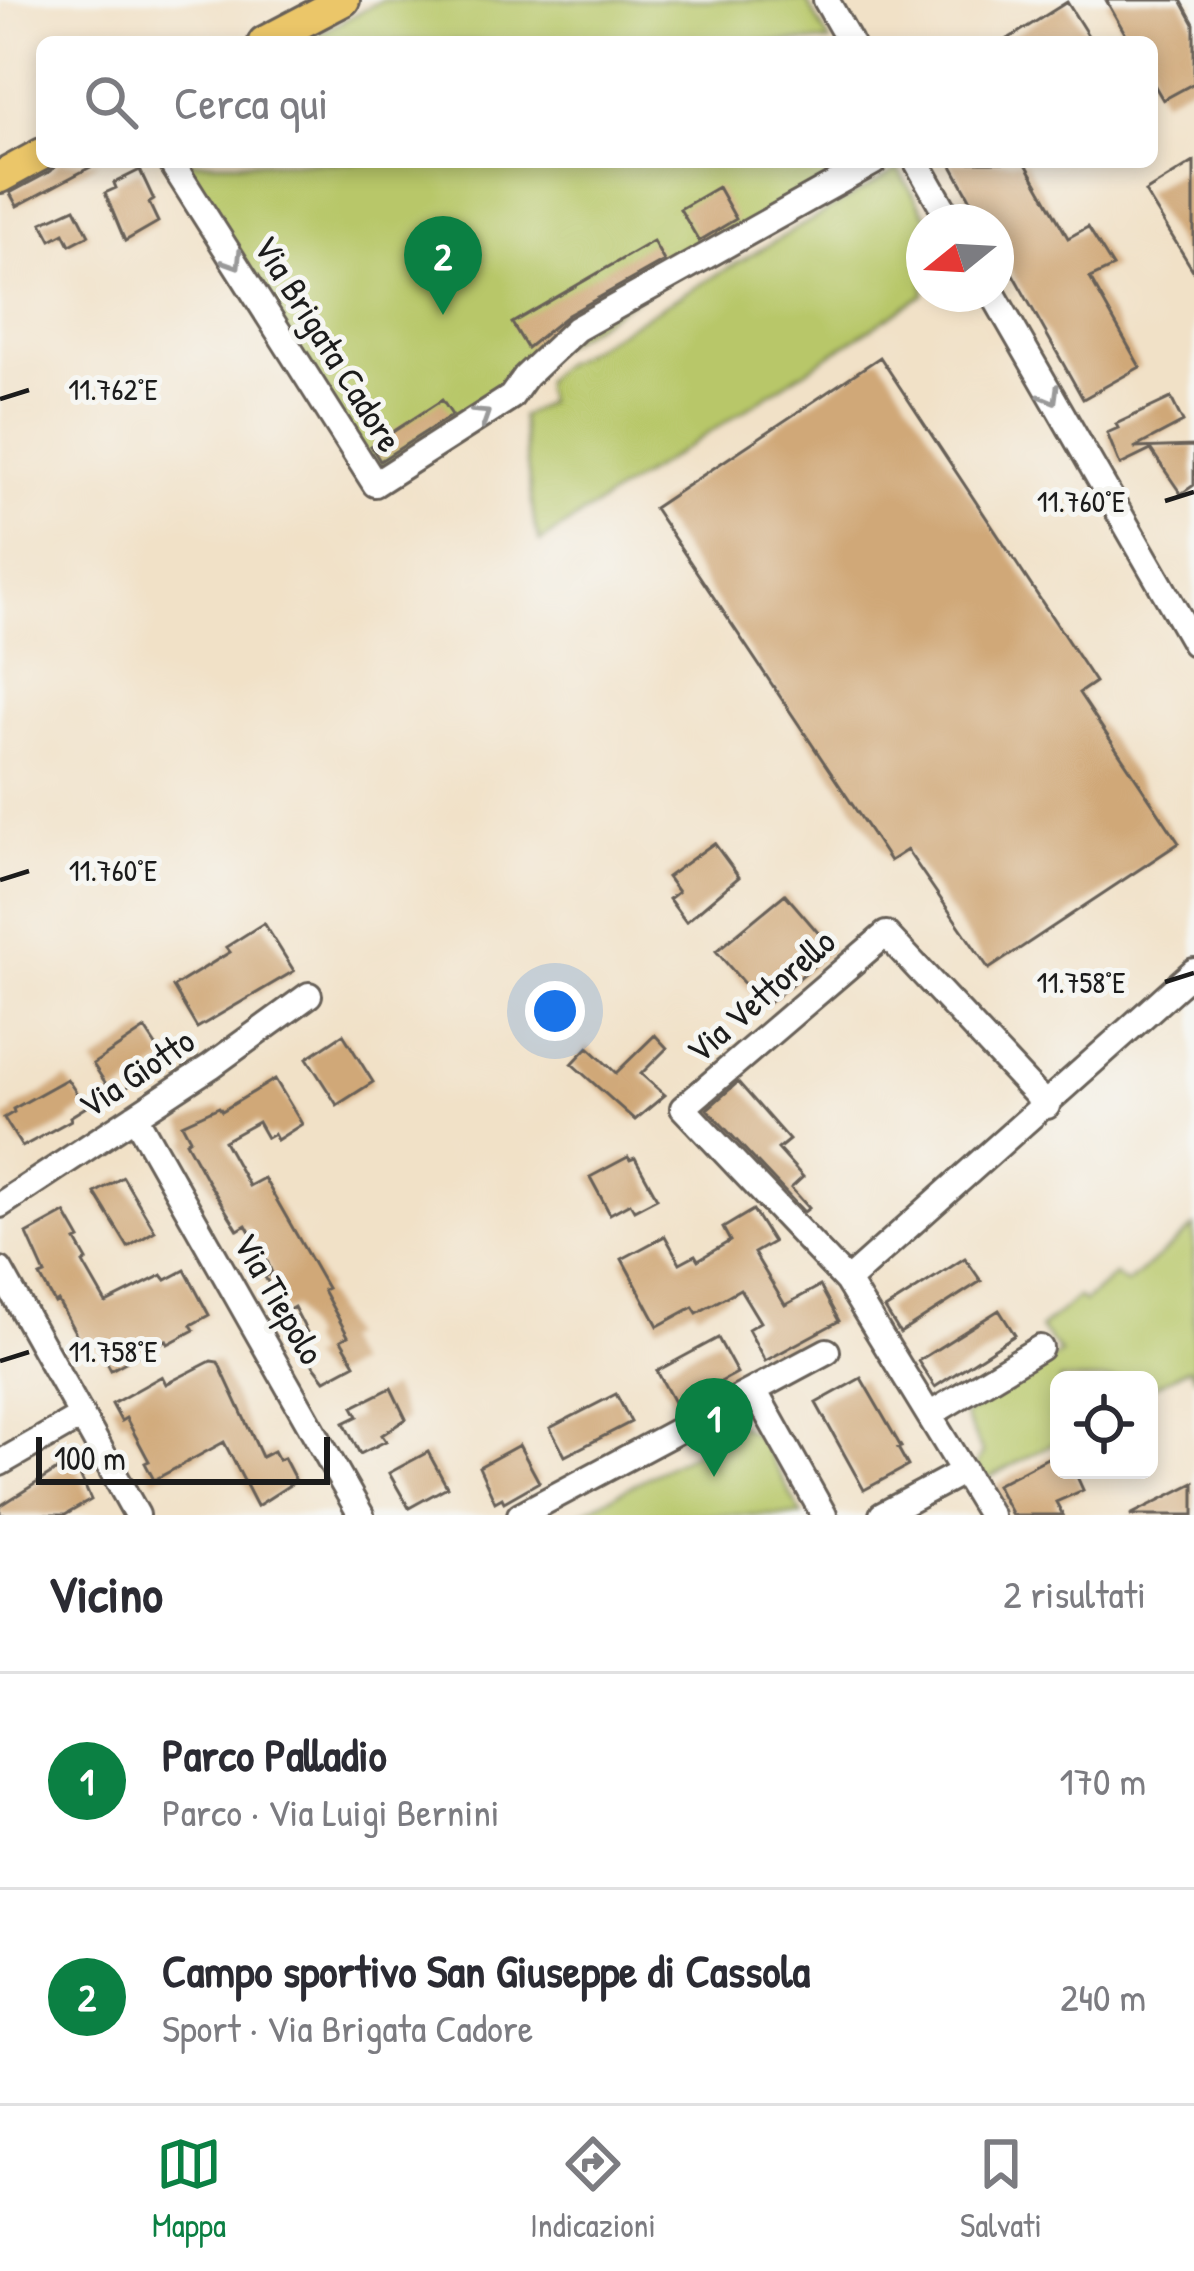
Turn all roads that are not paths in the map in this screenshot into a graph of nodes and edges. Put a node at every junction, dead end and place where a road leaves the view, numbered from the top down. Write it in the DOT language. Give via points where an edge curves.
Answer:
graph roads {
  1 [pos="344,0"];
  2 [pos="826,0"];
  3 [pos="275,36"];
  4 [pos="847,36"];
  5 [pos="36,157"];
  6 [pos="175,168"];
  7 [pos="863,168"];
  8 [pos="920,168"];
  9 [pos="0,177"];
  10 [pos="941,204"];
  11 [pos="1002,312"];
  12 [pos="1194,643"];
  13 [pos="1194,971"];
  14 [pos="309,995"];
  15 [pos="1047,1106"];
  16 [pos="135,1116"];
  17 [pos="0,1205"];
  18 [pos="0,1270"];
  19 [pos="847,1281"];
  20 [pos="1040,1348"];
  21 [pos="826,1351"];
  22 [pos="754,1390"];
  23 [pos="929,1415"];
  24 [pos="82,1416"];
  25 [pos="0,1463"];
  26 [pos="964,1471"];
  27 [pos="137,1515"];
  28 [pos="361,1515"];
  29 [pos="520,1515"];
  30 [pos="824,1515"];
  31 [pos="882,1515"];
  32 [pos="990,1515"];
  1 -- 3 [label="main road"];
  2 -- 4 [label="street"];
  5 -- 9 [label="main road"];
  6 -- 7 [label="street, Via Brigata Cadore, one-way" via="376,484 511,397 576,329"];
  8 -- 10 [label="street"];
  11 -- 12 [label="street, one-way"];
  13 -- 15 [label="street"];
  14 -- 16 [label="street, Via Giotto"];
  15 -- 19 [label="street"];
  15 -- 19 [label="street, Via Vettorello" via="886,934 683,1108"];
  16 -- 17 [label="street, Via Giotto"];
  16 -- 28 [label="street, Via Tiepolo"];
  18 -- 24 [label="street"];
  19 -- 23 [label="street, Via Vettorello"];
  20 -- 23 [label="street"];
  21 -- 22 [label="street"];
  22 -- 29 [label="street"];
  22 -- 30 [label="street"];
  23 -- 26 [label="street, Via Vettorello"];
  24 -- 25 [label="street"];
  24 -- 27 [label="street"];
  26 -- 31 [label="street"];
  26 -- 32 [label="street, Via Vettorello"];
}
